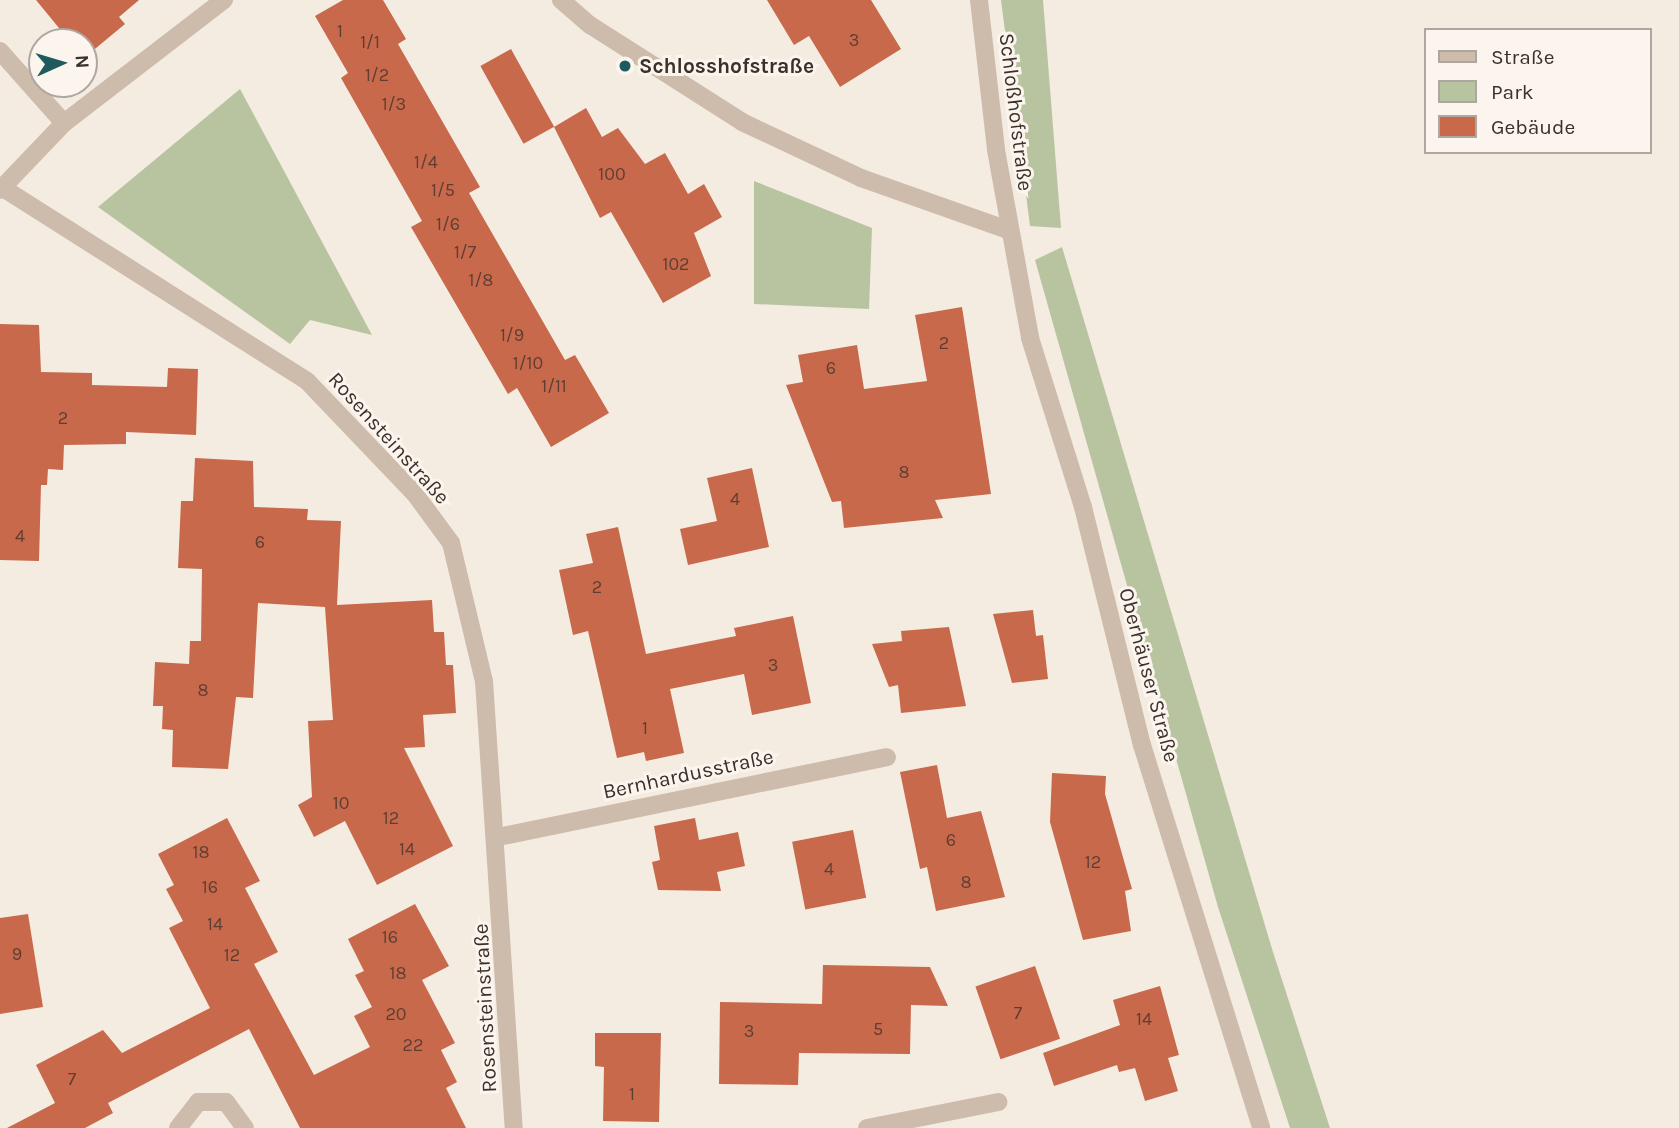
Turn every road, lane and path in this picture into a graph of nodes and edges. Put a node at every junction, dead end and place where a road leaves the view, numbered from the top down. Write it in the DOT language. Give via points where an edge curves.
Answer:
graph roads {
  1 [pos="224,0"];
  2 [pos="561,0"];
  3 [pos="979,0"];
  4 [pos="0,51"];
  5 [pos="64,123"];
  6 [pos="2,189"];
  7 [pos="1008,230"];
  8 [pos="887,757"];
  9 [pos="498,837"];
  10 [pos="998,1102"];
  11 [pos="178,1128"];
  12 [pos="245,1128"];
  13 [pos="514,1128"];
  14 [pos="866,1128"];
  15 [pos="1261,1128"];
  1 -- 5 [label="street"];
  2 -- 7 [label="street" via="590,25 742,122 862,178"];
  3 -- 7 [label="street, Schloßhofstraße"];
  4 -- 5 [label="street"];
  5 -- 6 [label="street"];
  6 -- 9 [label="street, Rosensteinstraße" via="307,381 415,494 451,543 484,681"];
  7 -- 15 [label="street, Oberhäuser Straße" via="1030,338 1083,507 1142,745"];
  8 -- 9 [label="street, Bernhardusstraße"];
  9 -- 13 [label="street, Rosensteinstraße"];
  10 -- 14 [label="street"];
  11 -- 12 [label="street" via="198,1102 226,1102"];
}
